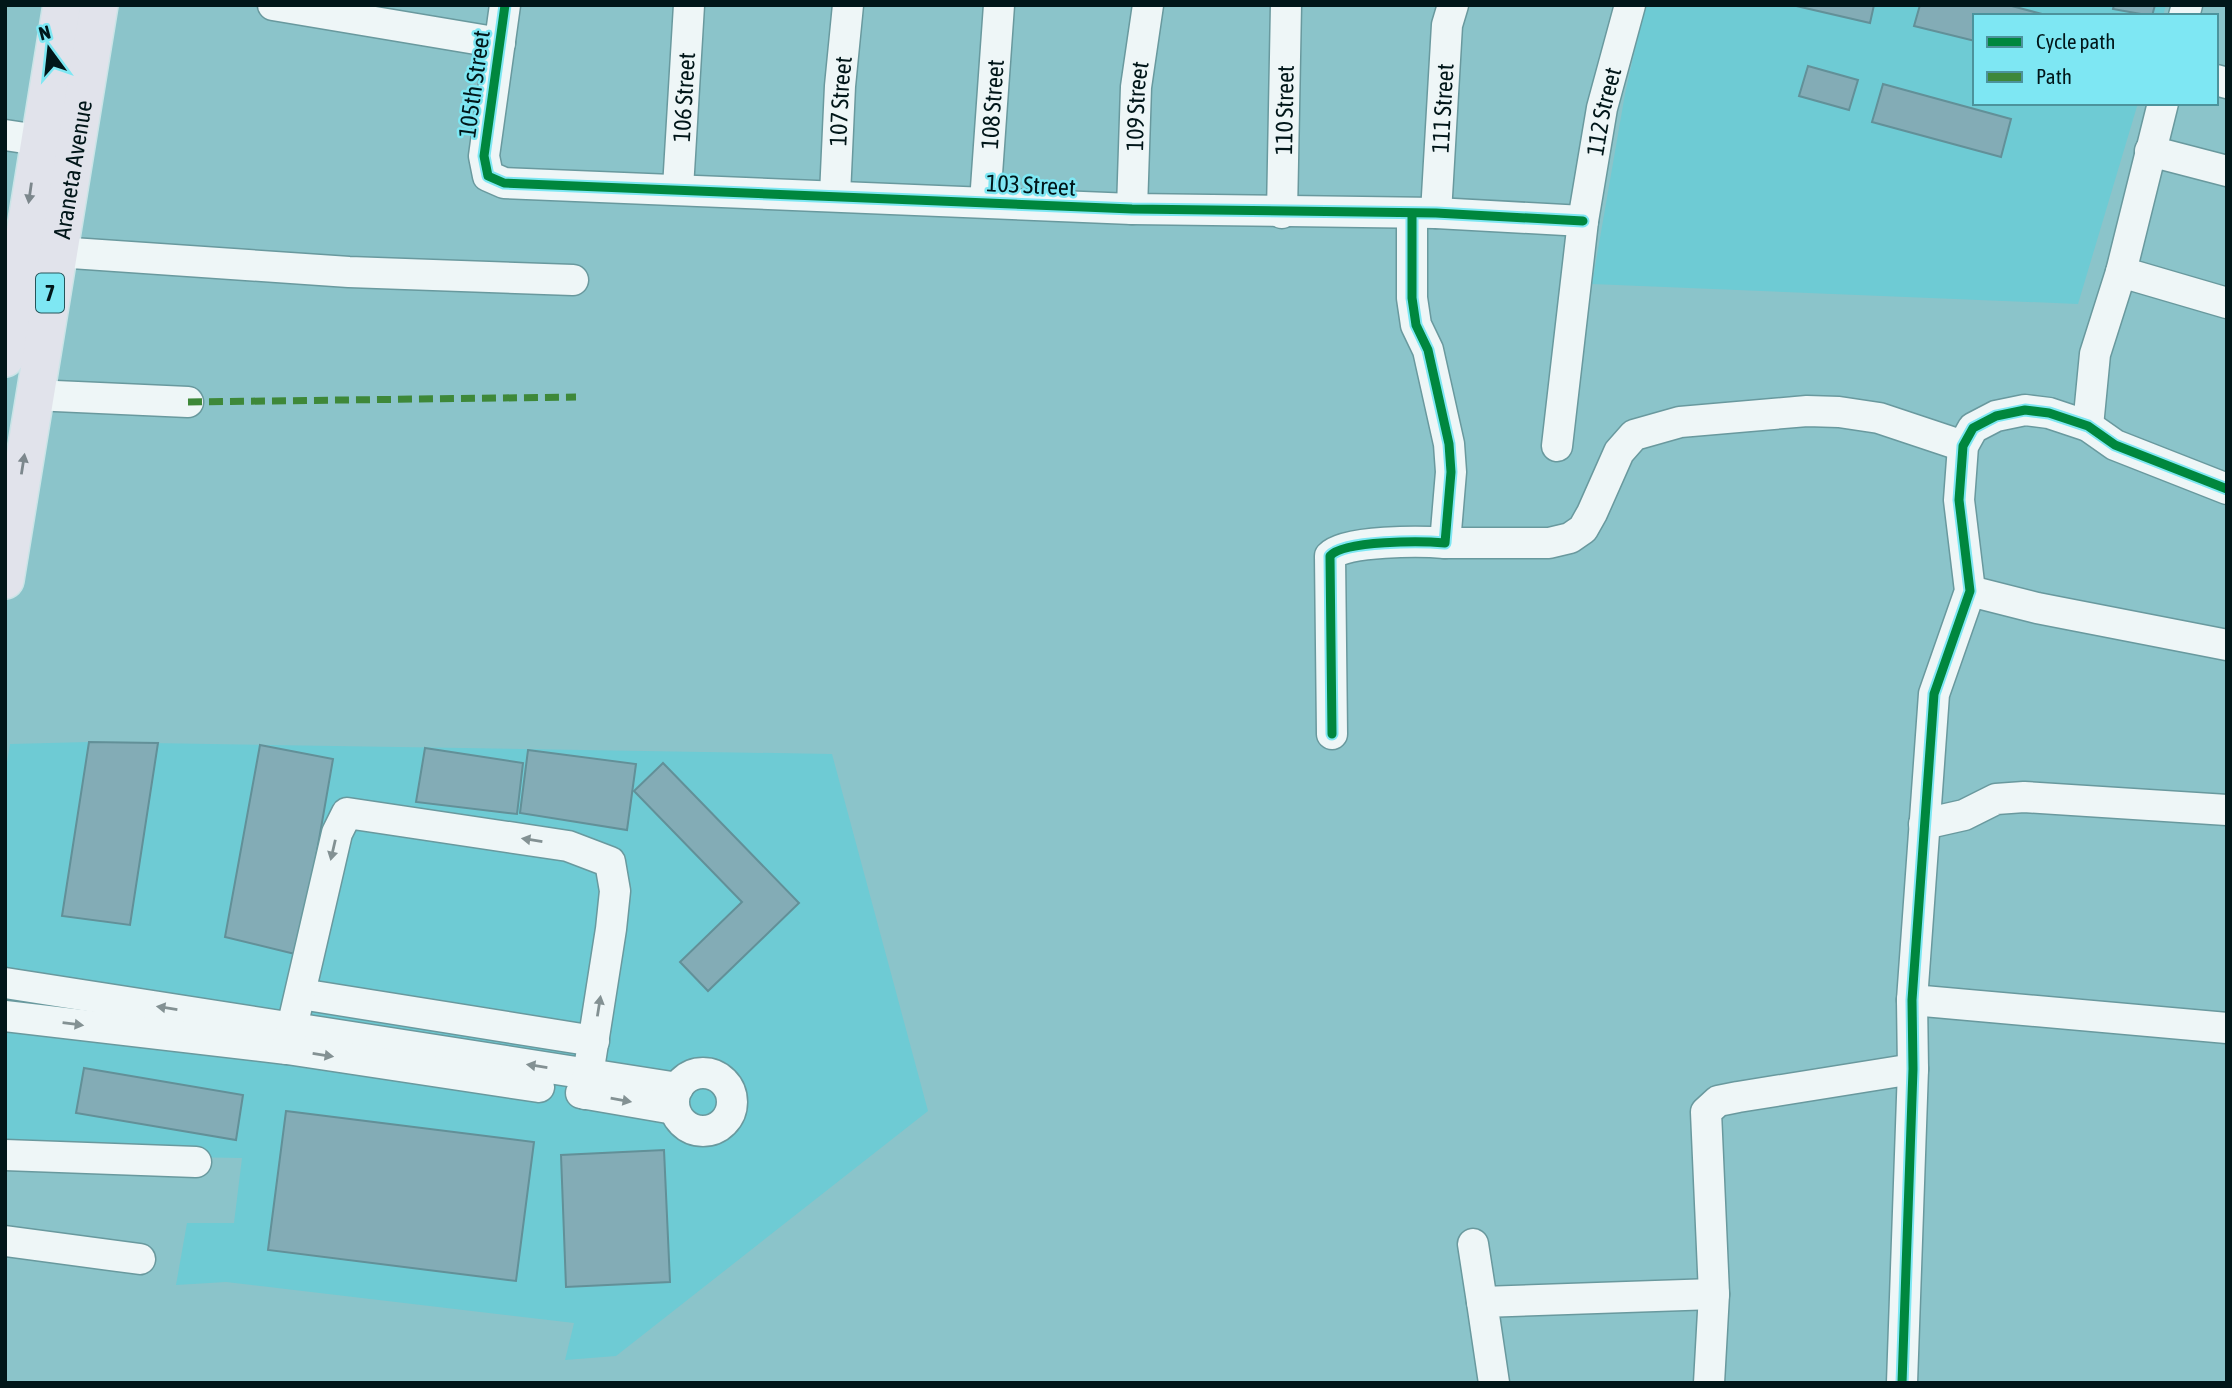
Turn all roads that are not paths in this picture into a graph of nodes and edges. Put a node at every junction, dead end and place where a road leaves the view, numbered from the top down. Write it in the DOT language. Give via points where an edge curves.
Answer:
graph roads {
  1 [pos="62,5"];
  2 [pos="99,5"];
  3 [pos="273,5"];
  4 [pos="505,5"];
  5 [pos="689,5"];
  6 [pos="848,5"];
  7 [pos="999,5"];
  8 [pos="1148,5"];
  9 [pos="1286,5"];
  10 [pos="1453,5"];
  11 [pos="1630,5"];
  12 [pos="500,43"];
  13 [pos="2162,105"];
  14 [pos="21,137"];
  15 [pos="2150,151"];
  16 [pos="485,169"];
  17 [pos="2227,171"];
  18 [pos="678,188"];
  19 [pos="835,195"];
  20 [pos="985,202"];
  21 [pos="1132,209"];
  22 [pos="1282,213"];
  23 [pos="1424,214"];
  24 [pos="1583,221"];
  25 [pos="57,252"];
  26 [pos="2121,272"];
  27 [pos="573,280"];
  28 [pos="2227,303"];
  29 [pos="21,372"];
  30 [pos="188,402"];
  31 [pos="2088,426"];
  32 [pos="1557,446"];
  33 [pos="1963,446"];
  34 [pos="2227,489"];
  35 [pos="1445,543"];
  36 [pos="6,571"];
  37 [pos="1970,591"];
  38 [pos="2227,645"];
  39 [pos="1332,734"];
  40 [pos="2227,810"];
  41 [pos="1924,824"];
  42 [pos="5,983"];
  43 [pos="301,994"];
  44 [pos="1912,1000"];
  45 [pos="5,1016"];
  46 [pos="207,1027"];
  47 [pos="2227,1028"];
  48 [pos="289,1038"];
  49 [pos="594,1041"];
  50 [pos="1913,1069"];
  51 [pos="587,1084"];
  52 [pos="676,1098"];
  53 [pos="5,1155"];
  54 [pos="196,1161"];
  55 [pos="5,1241"];
  56 [pos="1473,1244"];
  57 [pos="141,1259"];
  58 [pos="1714,1294"];
  59 [pos="1482,1302"];
  60 [pos="1494,1383"];
  61 [pos="1709,1383"];
  62 [pos="1902,1383"];
  1 -- 14 [label="main road, Araneta Avenue / 7"];
  2 -- 25 [label="main road, Araneta Avenue / 7"];
  3 -- 12 [label="street"];
  4 -- 12 [label="street, 105th Street"];
  5 -- 18 [label="street, 106 Street"];
  6 -- 19 [label="street, 107 Street"];
  7 -- 20 [label="street, 108 Street"];
  8 -- 21 [label="street, 109 Street" via="1136,87"];
  9 -- 22 [label="street, 110 Street"];
  10 -- 23 [label="street, 111 Street"];
  11 -- 24 [label="street, 112 Street" via="1602,108"];
  12 -- 16 [label="street, 105th Street"];
  13 -- 15 [label="street"];
  14 -- 29 [label="main road, Araneta Avenue / 7, one-way"];
  15 -- 17 [label="street"];
  15 -- 26 [label="street"];
  16 -- 18 [label="street, 103 Street" via="491,179 504,183"];
  18 -- 19 [label="street, 103 Street"];
  19 -- 20 [label="street, 103 Street"];
  20 -- 21 [label="street, 103 Street"];
  21 -- 22 [label="street, 103 Street"];
  22 -- 23 [label="street, 103 Street"];
  23 -- 24 [label="street, 103 Street"];
  23 -- 35 [label="street, 111 Street" via="1414,312 1428,350 1449,444"];
  24 -- 32 [label="street, 112 Street"];
  25 -- 27 [label="street" via="349,272"];
  25 -- 29 [label="main road, Araneta Avenue / 7"];
  26 -- 28 [label="street"];
  26 -- 31 [label="street" via="2095,354"];
  29 -- 30 [label="street"];
  36 -- 29 [label="main road, Araneta Avenue / 7, one-way"];
  31 -- 33 [label="street" via="2025,410 1996,416 1973,428"];
  31 -- 34 [label="street" via="2115,445"];
  33 -- 35 [label="street" via="1879,418 1839,412 1680,422 1634,435 1619,452 1583,529 1570,538 1549,544"];
  33 -- 37 [label="street" via="1959,500"];
  35 -- 39 [label="street" via="1415,540 1340,549 1330,556"];
  37 -- 38 [label="street"];
  37 -- 41 [label="street" via="1934,694"];
  40 -- 41 [label="street" via="2024,797 1996,799 1964,815"];
  41 -- 44 [label="street"];
  46 -- 42 [label="street, one-way"];
  43 -- 48 [label="street"];
  43 -- 49 [label="street"];
  49 -- 43 [label="street, one-way" via="615,891 610,862 558,844 347,813 337,833"];
  44 -- 47 [label="street"];
  44 -- 50 [label="street"];
  45 -- 46 [label="street, one-way"];
  46 -- 48 [label="street"];
  48 -- 51 [label="street"];
  49 -- 51 [label="street"];
  50 -- 58 [label="street" via="1718,1101 1706,1112"];
  50 -- 62 [label="street"];
  51 -- 52 [label="street"];
  53 -- 54 [label="street"];
  55 -- 57 [label="street"];
  56 -- 59 [label="street"];
  58 -- 59 [label="street"];
  58 -- 61 [label="street"];
  59 -- 60 [label="street"];
}
